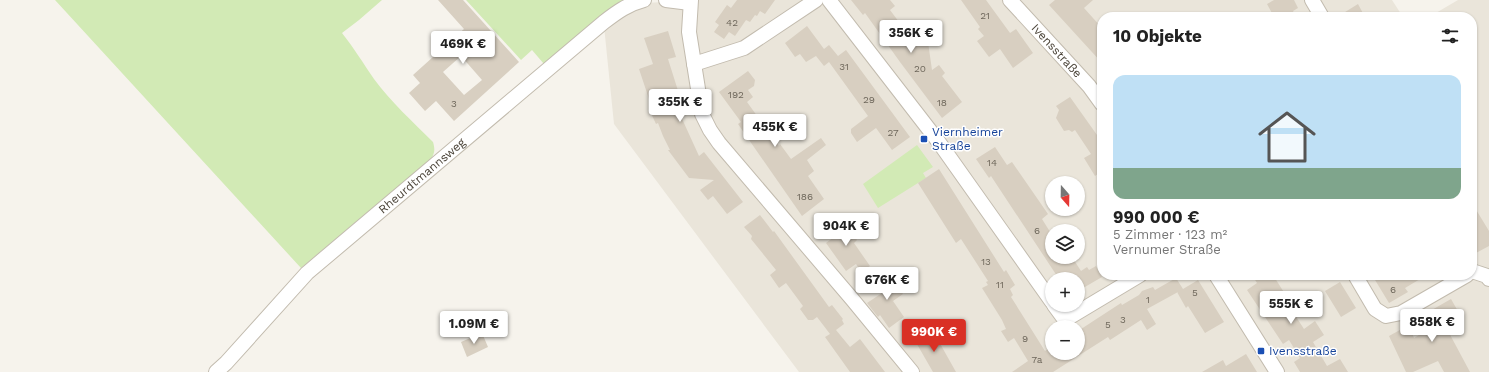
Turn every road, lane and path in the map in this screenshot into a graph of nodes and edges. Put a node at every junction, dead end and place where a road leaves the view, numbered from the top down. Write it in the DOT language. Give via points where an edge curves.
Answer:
graph roads {
  1 [pos="644,0"];
  2 [pos="666,0"];
  3 [pos="816,0"];
  4 [pos="828,0"];
  5 [pos="1010,0"];
  6 [pos="1312,0"];
  7 [pos="691,2"];
  8 [pos="1319,12"];
  9 [pos="694,64"];
  10 [pos="1097,97"];
  11 [pos="1477,273"];
  12 [pos="1489,279"];
  13 [pos="1132,280"];
  14 [pos="1219,280"];
  15 [pos="1358,280"];
  16 [pos="1458,280"];
  17 [pos="1045,292"];
  18 [pos="1085,308"];
  19 [pos="1059,312"];
  20 [pos="1078,312"];
  21 [pos="216,372"];
  22 [pos="912,372"];
  23 [pos="1277,372"];
  1 -- 21 [label="street, Rheurdtmannsweg" via="622,8 604,22 307,273"];
  2 -- 7 [label="street"];
  3 -- 9 [label="street" via="744,48"];
  4 -- 17 [label="street" via="938,141"];
  5 -- 10 [label="street, Ivensstraße"];
  6 -- 8 [label="street"];
  7 -- 9 [label="street" via="690,32"];
  9 -- 22 [label="street" via="702,114 718,143"];
  11 -- 12 [label="street"];
  13 -- 18 [label="street"];
  14 -- 23 [label="street"];
  15 -- 16 [label="street" via="1375,309 1386,316 1401,313"];
  19 -- 20 [label="street" via="1065,320"];
}
